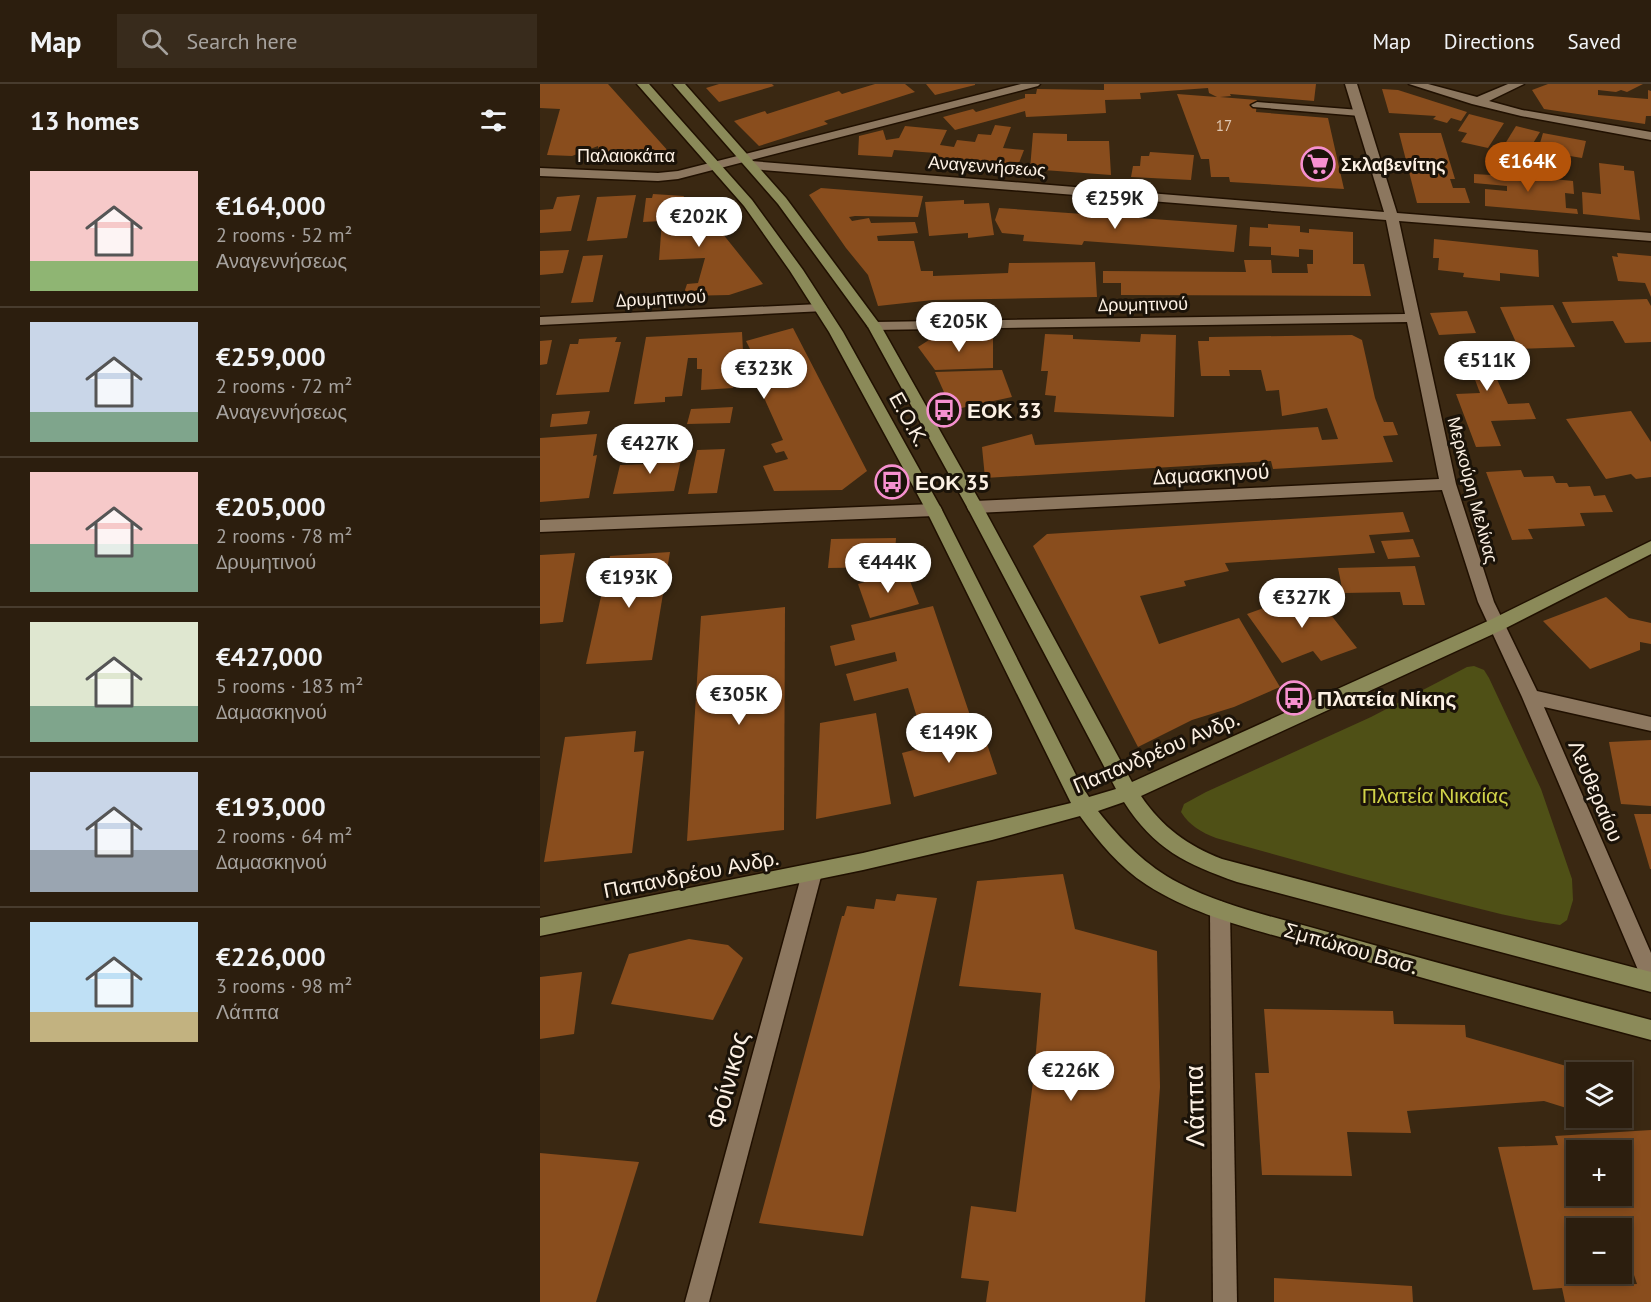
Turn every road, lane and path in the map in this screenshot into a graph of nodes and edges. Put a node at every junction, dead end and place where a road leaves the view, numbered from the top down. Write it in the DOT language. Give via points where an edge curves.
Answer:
graph roads {
  1 [pos="643,84"];
  2 [pos="680,84"];
  3 [pos="1034,84"];
  4 [pos="1351,84"];
  5 [pos="1415,84"];
  6 [pos="1518,84"];
  7 [pos="1476,102"];
  8 [pos="1257,105"];
  9 [pos="1360,113"];
  10 [pos="1651,136"];
  11 [pos="748,162"];
  12 [pos="716,166"];
  13 [pos="540,172"];
  14 [pos="1391,215"];
  15 [pos="1651,237"];
  16 [pos="820,308"];
  17 [pos="1413,318"];
  18 [pos="540,321"];
  19 [pos="874,326"];
  20 [pos="1448,483"];
  21 [pos="975,507"];
  22 [pos="934,510"];
  23 [pos="540,526"];
  24 [pos="1648,550"];
  25 [pos="1496,625"];
  26 [pos="1531,697"];
  27 [pos="1651,724"];
  28 [pos="1128,793"];
  29 [pos="1084,808"];
  30 [pos="812,873"];
  31 [pos="1220,910"];
  32 [pos="540,927"];
  33 [pos="1651,979"];
  34 [pos="1651,1030"];
  35 [pos="697,1302"];
  36 [pos="1225,1302"];
  1 -- 12 [label="main road, Ε.Ο.Κ."];
  2 -- 11 [label="main road, Ε.Ο.Κ."];
  3 -- 11 [label="street, Παλαιοκάπα"];
  4 -- 9 [label="street, Μερκούρη Μελίνας"];
  5 -- 7 [label="street"];
  6 -- 7 [label="street"];
  7 -- 10 [label="street"];
  8 -- 9 [label="street"];
  9 -- 14 [label="street, Μερκούρη Μελίνας"];
  11 -- 12 [label="street, Παλαιοκάπα"];
  11 -- 14 [label="street, Αναγεννήσεως"];
  11 -- 19 [label="main road, Ε.Ο.Κ." via="782,201"];
  12 -- 13 [label="street, Παλαιοκάπα" via="658,177"];
  12 -- 16 [label="main road, Ε.Ο.Κ." via="761,220"];
  14 -- 15 [label="street, Αναγεννήσεως"];
  14 -- 17 [label="street, Μερκούρη Μελίνας"];
  16 -- 18 [label="street, Δρυμητινού"];
  16 -- 22 [label="main road, Ε.Ο.Κ."];
  17 -- 19 [label="street, Δρυμητινού"];
  17 -- 20 [label="street, Μερκούρη Μελίνας"];
  19 -- 21 [label="main road, Ε.Ο.Κ."];
  20 -- 21 [label="street, Δαμασκηνού"];
  20 -- 25 [label="street, Μερκούρη Μελίνας" via="1477,580"];
  21 -- 28 [label="main road, Ε.Ο.Κ."];
  22 -- 23 [label="street"];
  22 -- 29 [label="main road, Ε.Ο.Κ."];
  24 -- 25 [label="main road, Παπανδρέου Ανδρ."];
  25 -- 26 [label="street, Λευθεραίου"];
  25 -- 28 [label="main road, Παπανδρέου Ανδρ."];
  26 -- 27 [label="street"];
  26 -- 33 [label="street, Λευθεραίου"];
  28 -- 29 [label="main road, Παπανδρέου Ανδρ."];
  28 -- 33 [label="main road, Σμπώκου Βασ." via="1165,840 1211,864"];
  29 -- 30 [label="main road, Παπανδρέου Ανδρ."];
  29 -- 31 [label="main road, Σμπώκου Βασ." via="1108,841 1139,869 1189,899"];
  30 -- 32 [label="main road, Παπανδρέου Ανδρ."];
  30 -- 35 [label="street, Φοίνικος"];
  31 -- 34 [label="main road, Σμπώκου Βασ."];
  31 -- 36 [label="street, Λάππα"];
}
